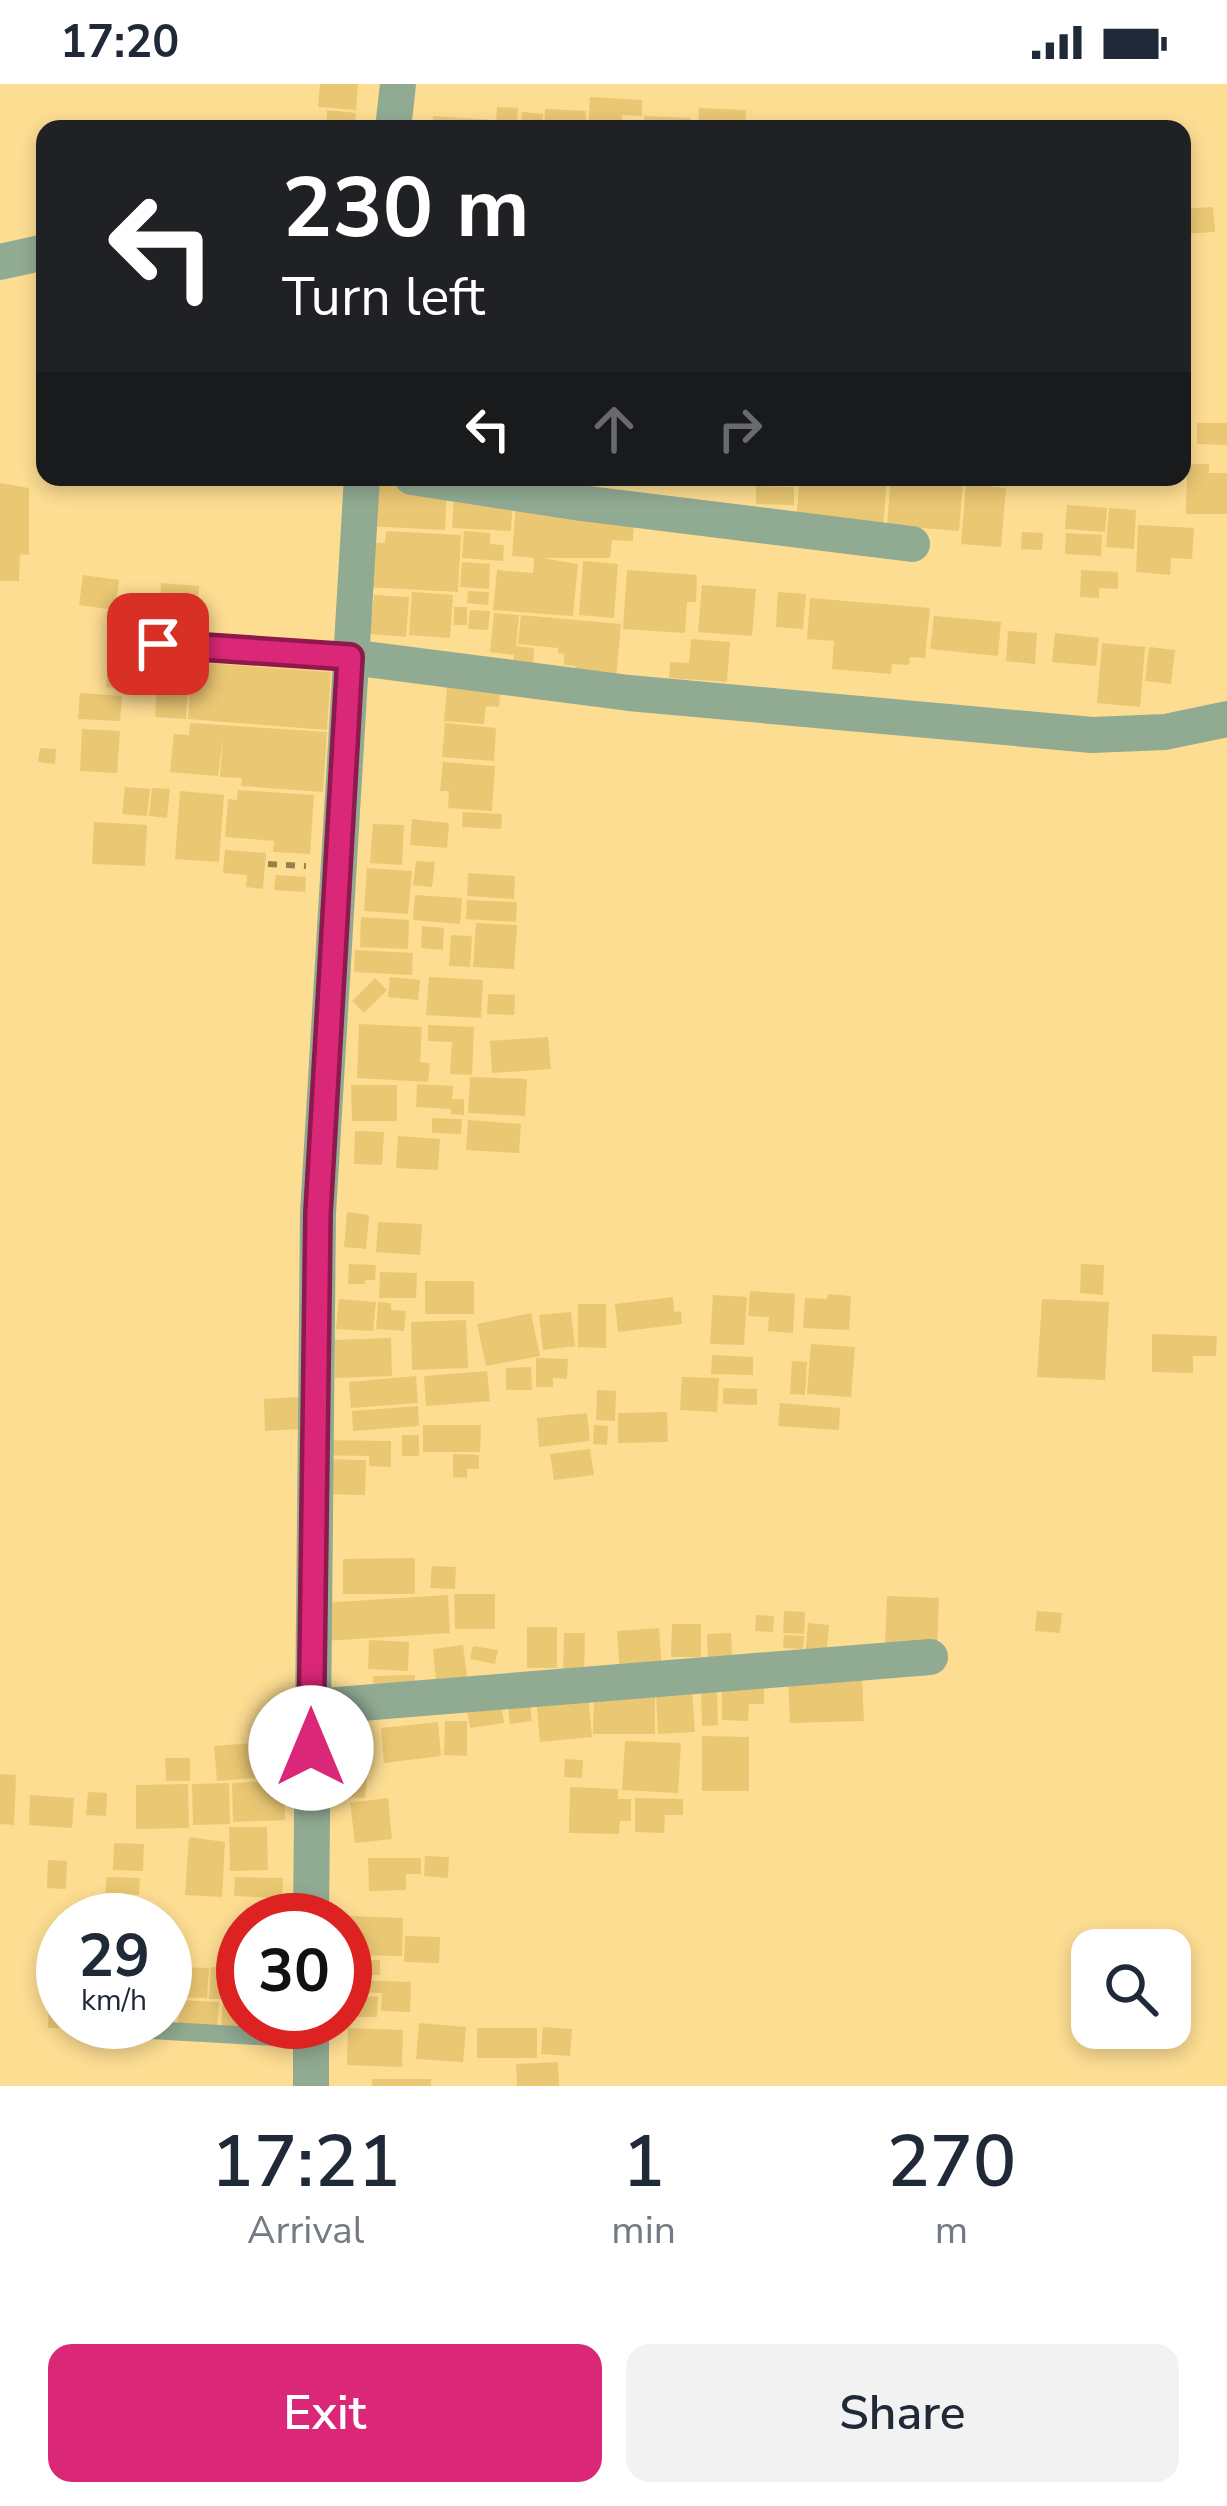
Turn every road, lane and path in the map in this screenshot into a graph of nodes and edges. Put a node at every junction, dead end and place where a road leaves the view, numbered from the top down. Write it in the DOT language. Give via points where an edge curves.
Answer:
graph roads {
  1 [pos="398,84"];
  2 [pos="394,120"];
  3 [pos="36,254"];
  4 [pos="0,262"];
  5 [pos="361,486"];
  6 [pos="470,486"];
  7 [pos="912,544"];
  8 [pos="158,644"];
  9 [pos="350,657"];
  10 [pos="1227,719"];
  11 [pos="930,1657"];
  12 [pos="312,1707"];
  13 [pos="310,1893"];
  14 [pos="311,2049"];
  15 [pos="311,2086"];
  1 -- 2 [label="street"];
  3 -- 4 [label="street"];
  5 -- 9 [label="street"];
  6 -- 7 [label="street"];
  8 -- 9 [label="lane"];
  9 -- 10 [label="street" via="629,693 1092,735"];
  9 -- 12 [label="street" via="318,1213"];
  11 -- 12 [label="street"];
  12 -- 13 [label="street"];
  14 -- 15 [label="street"];
}
